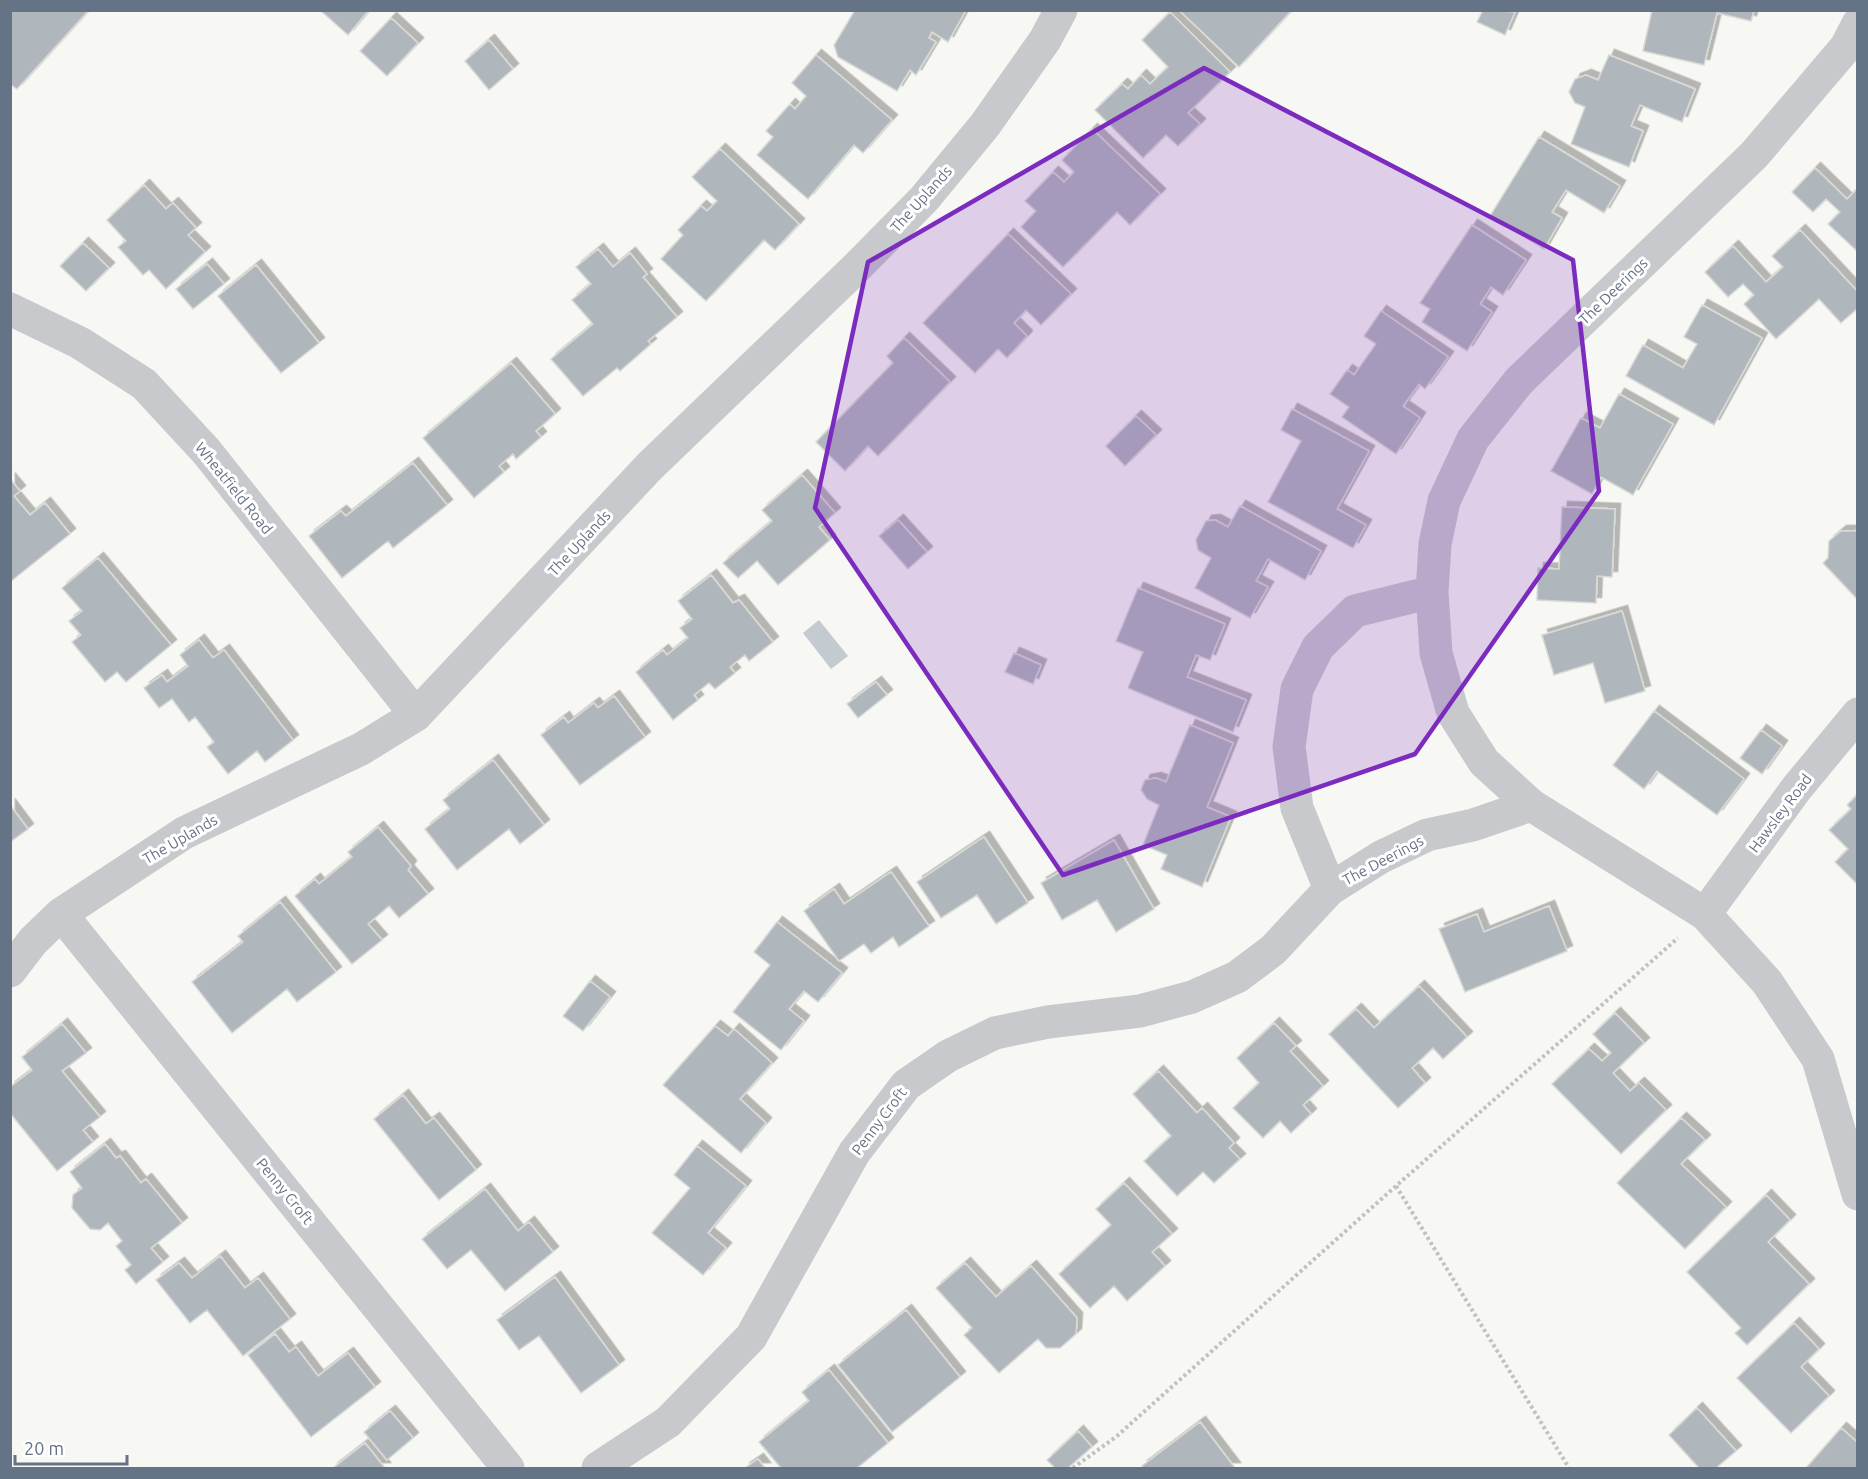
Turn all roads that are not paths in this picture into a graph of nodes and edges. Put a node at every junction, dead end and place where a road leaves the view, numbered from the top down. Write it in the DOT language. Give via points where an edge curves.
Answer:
graph roads {
  1 [pos="1061,10"];
  2 [pos="1857,24"];
  3 [pos="10,309"];
  4 [pos="1432,592"];
  5 [pos="1857,714"];
  6 [pos="416,715"];
  7 [pos="1531,805"];
  8 [pos="1330,889"];
  9 [pos="61,914"];
  10 [pos="1705,914"];
  11 [pos="10,971"];
  12 [pos="1857,1194"];
  13 [pos="508,1468"];
  14 [pos="597,1468"];
  1 -- 6 [label="street, The Uplands" via="1045,40 985,125 924,199 650,466"];
  2 -- 4 [label="street, The Deerings" via="1846,47 1754,155 1519,381 1473,440 1444,501 1435,544"];
  3 -- 6 [label="street, Wheatfield Road" via="80,342 144,384 206,451"];
  4 -- 7 [label="street, The Deerings" via="1436,653 1453,713 1484,762"];
  4 -- 8 [label="street, The Deerings" via="1355,612 1318,646 1298,689 1289,747 1297,808"];
  5 -- 10 [label="street, Hawsley Road" via="1796,789"];
  6 -- 9 [label="street, The Uplands" via="361,749 184,833"];
  7 -- 8 [label="street, The Deerings" via="1427,836 1381,857"];
  7 -- 10 [label="street, The Deerings"];
  8 -- 14 [label="street, Penny Croft" via="1273,950 1237,977 1192,997 1140,1011 995,1032 948,1056 906,1085 854,1153 751,1337 668,1422"];
  9 -- 11 [label="street, The Uplands"];
  9 -- 13 [label="street, Penny Croft"];
  10 -- 12 [label="street, The Deerings" via="1767,982 1818,1059"];
}
